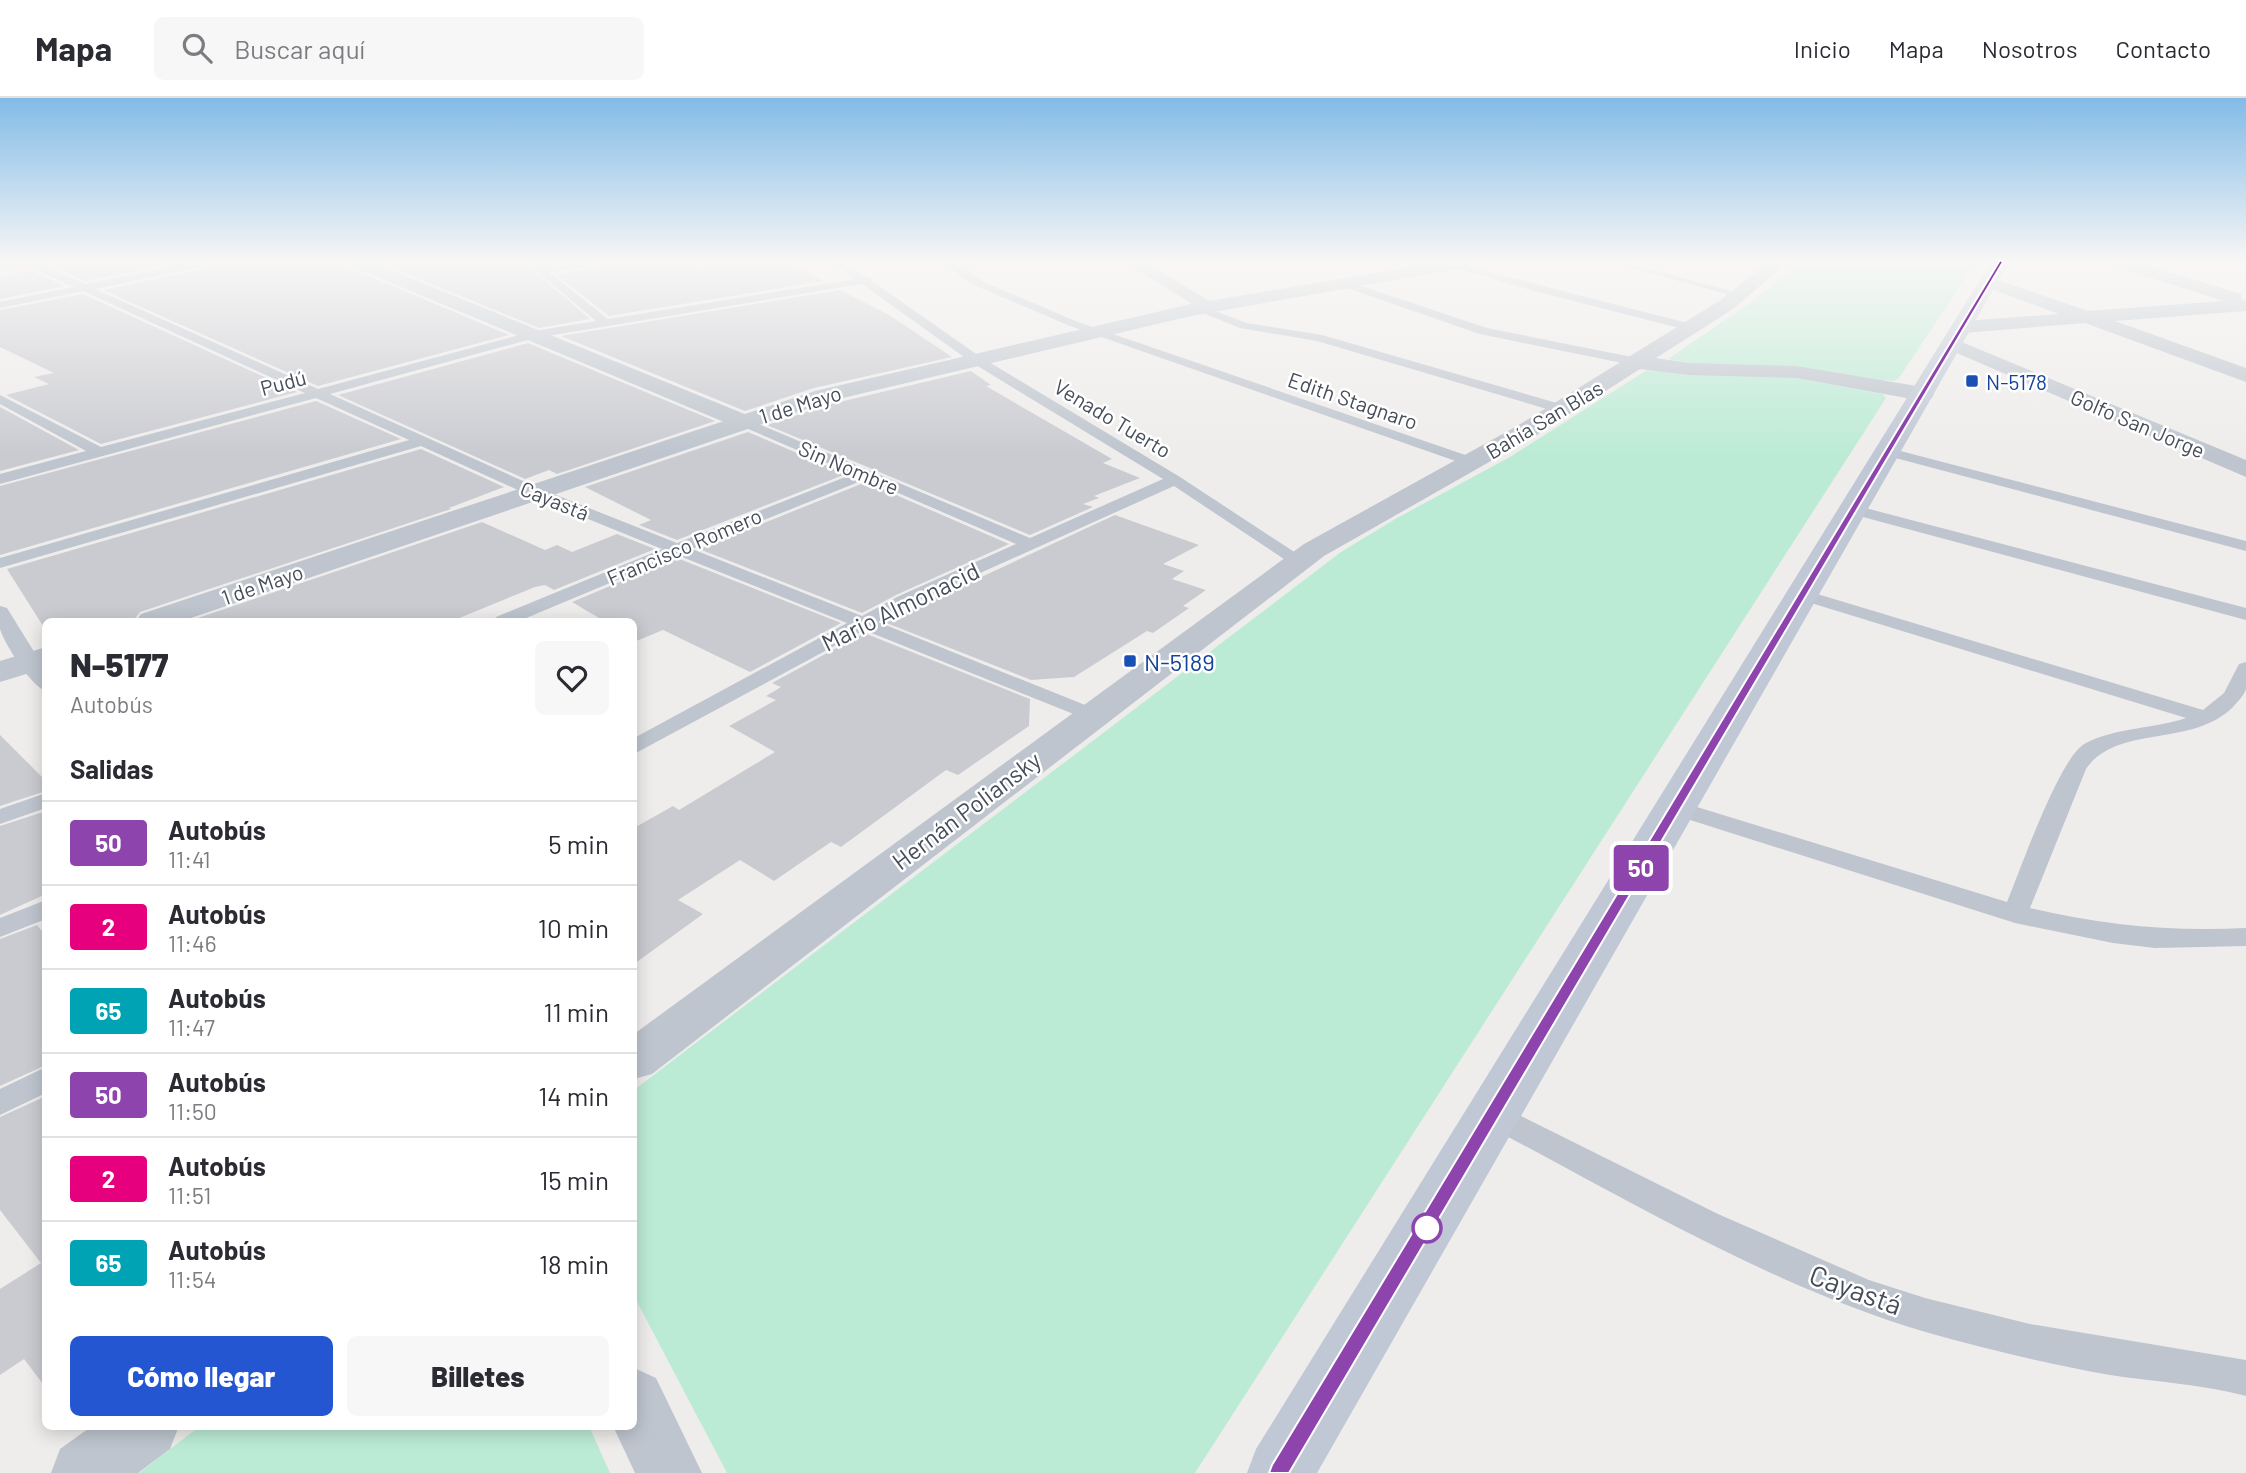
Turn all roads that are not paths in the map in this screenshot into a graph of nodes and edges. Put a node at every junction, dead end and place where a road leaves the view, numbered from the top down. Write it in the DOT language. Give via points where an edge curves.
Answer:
graph roads {
  1 [pos="168,326"];
  2 [pos="513,326"];
  3 [pos="586,326"];
  4 [pos="931,326"];
  5 [pos="1080,326"];
  6 [pos="1121,326"];
  7 [pos="1245,326"];
  8 [pos="1470,326"];
  9 [pos="1688,326"];
  10 [pos="1964,326"];
  11 [pos="2025,326"];
  12 [pos="2112,326"];
  13 [pos="1691,327"];
  14 [pos="1096,332"];
  15 [pos="534,335"];
  16 [pos="1958,336"];
  17 [pos="975,359"];
  18 [pos="1637,362"];
  19 [pos="2246,375"];
  20 [pos="315,393"];
  21 [pos="1923,394"];
  22 [pos="2,402"];
  23 [pos="1562,409"];
  24 [pos="744,422"];
  25 [pos="422,441"];
  26 [pos="99,452"];
  27 [pos="1889,452"];
  28 [pos="1472,462"];
  29 [pos="2246,469"];
  30 [pos="866,474"];
  31 [pos="0,479"];
  32 [pos="1175,480"];
  33 [pos="535,492"];
  34 [pos="1854,510"];
  35 [pos="1030,544"];
  36 [pos="2246,546"];
  37 [pos="677,549"];
  38 [pos="1299,561"];
  39 [pos="0,563"];
  40 [pos="1804,595"];
  41 [pos="0,612"];
  42 [pos="2246,614"];
  43 [pos="161,618"];
  44 [pos="510,618"];
  45 [pos="861,622"];
  46 [pos="2246,668"];
  47 [pos="30,669"];
  48 [pos="1093,715"];
  49 [pos="2205,717"];
  50 [pos="637,745"];
  51 [pos="42,801"];
  52 [pos="1676,808"];
  53 [pos="0,817"];
  54 [pos="42,911"];
  55 [pos="2015,914"];
  56 [pos="0,928"];
  57 [pos="2246,937"];
  58 [pos="637,1058"];
  59 [pos="42,1081"];
  60 [pos="0,1103"];
  61 [pos="1495,1115"];
  62 [pos="2246,1378"];
  63 [pos="637,1406"];
  64 [pos="142,1430"];
  65 [pos="84,1473"];
  66 [pos="669,1473"];
  67 [pos="1280,1473"];
  1 -- 20 [label="lane, Cayastá"];
  2 -- 15 [label="street, Sin Nombre"];
  3 -- 15 [label="lane, Pudú"];
  4 -- 17 [label="lane, Venado Tuerto"];
  5 -- 14 [label="lane, Edith Stagnaro"];
  6 -- 14 [label="street, 1 de Mayo"];
  7 -- 23 [label="lane" via="1318,338"];
  8 -- 18 [label="lane"];
  9 -- 13 [label="lane"];
  10 -- 16 [label="main road"];
  11 -- 16 [label="street"];
  12 -- 19 [label="street"];
  13 -- 18 [label="street, Bahía San Blas"];
  14 -- 17 [label="street, 1 de Mayo"];
  14 -- 28 [label="lane, Edith Stagnaro"];
  15 -- 20 [label="lane, Pudú"];
  15 -- 24 [label="street, Sin Nombre"];
  16 -- 21 [label="main road"];
  16 -- 29 [label="street, Golfo San Jorge"];
  17 -- 24 [label="street, 1 de Mayo" via="823,396"];
  17 -- 32 [label="lane, Venado Tuerto"];
  18 -- 21 [label="street" via="1689,369 1796,372"];
  18 -- 23 [label="street, Bahía San Blas"];
  20 -- 25 [label="lane, Cayastá"];
  20 -- 26 [label="lane, Pudú"];
  21 -- 27 [label="main road"];
  22 -- 26 [label="lane"];
  23 -- 28 [label="street, Bahía San Blas"];
  24 -- 30 [label="lane, Sin Nombre"];
  24 -- 33 [label="street, 1 de Mayo"];
  25 -- 33 [label="lane, Cayastá"];
  25 -- 39 [label="lane"];
  26 -- 31 [label="lane, Pudú"];
  27 -- 34 [label="main road"];
  27 -- 36 [label="lane"];
  28 -- 38 [label="street, Bahía San Blas"];
  30 -- 35 [label="lane, Sin Nombre"];
  30 -- 37 [label="lane, Francisco Romero"];
  32 -- 35 [label="lane, Mario Almonacid"];
  32 -- 38 [label="lane, Venado Tuerto"];
  33 -- 37 [label="lane, Cayastá"];
  33 -- 43 [label="street, 1 de Mayo"];
  34 -- 40 [label="main road"];
  34 -- 42 [label="lane"];
  35 -- 45 [label="lane, Mario Almonacid"];
  37 -- 44 [label="lane, Francisco Romero"];
  37 -- 45 [label="lane, Cayastá"];
  38 -- 48 [label="street, Hernán Poliansky"];
  40 -- 49 [label="lane"];
  40 -- 52 [label="main road"];
  41 -- 47 [label="lane"];
  45 -- 48 [label="lane, Cayastá"];
  45 -- 50 [label="lane, Mario Almonacid"];
  46 -- 49 [label="lane" via="2230,698"];
  48 -- 58 [label="street, Hernán Poliansky"];
  49 -- 55 [label="lane" via="2171,731 2090,748 2075,768"];
  51 -- 53 [label="lane"];
  52 -- 55 [label="lane"];
  52 -- 61 [label="main road"];
  54 -- 56 [label="lane"];
  55 -- 57 [label="lane" via="2136,938"];
  59 -- 60 [label="lane"];
  61 -- 62 [label="lane, Cayastá" via="1713,1227 1834,1283 1925,1315 2031,1342 2137,1362 2221,1370"];
  61 -- 67 [label="main road"];
  63 -- 66 [label="street"];
  64 -- 65 [label="street"];
}
